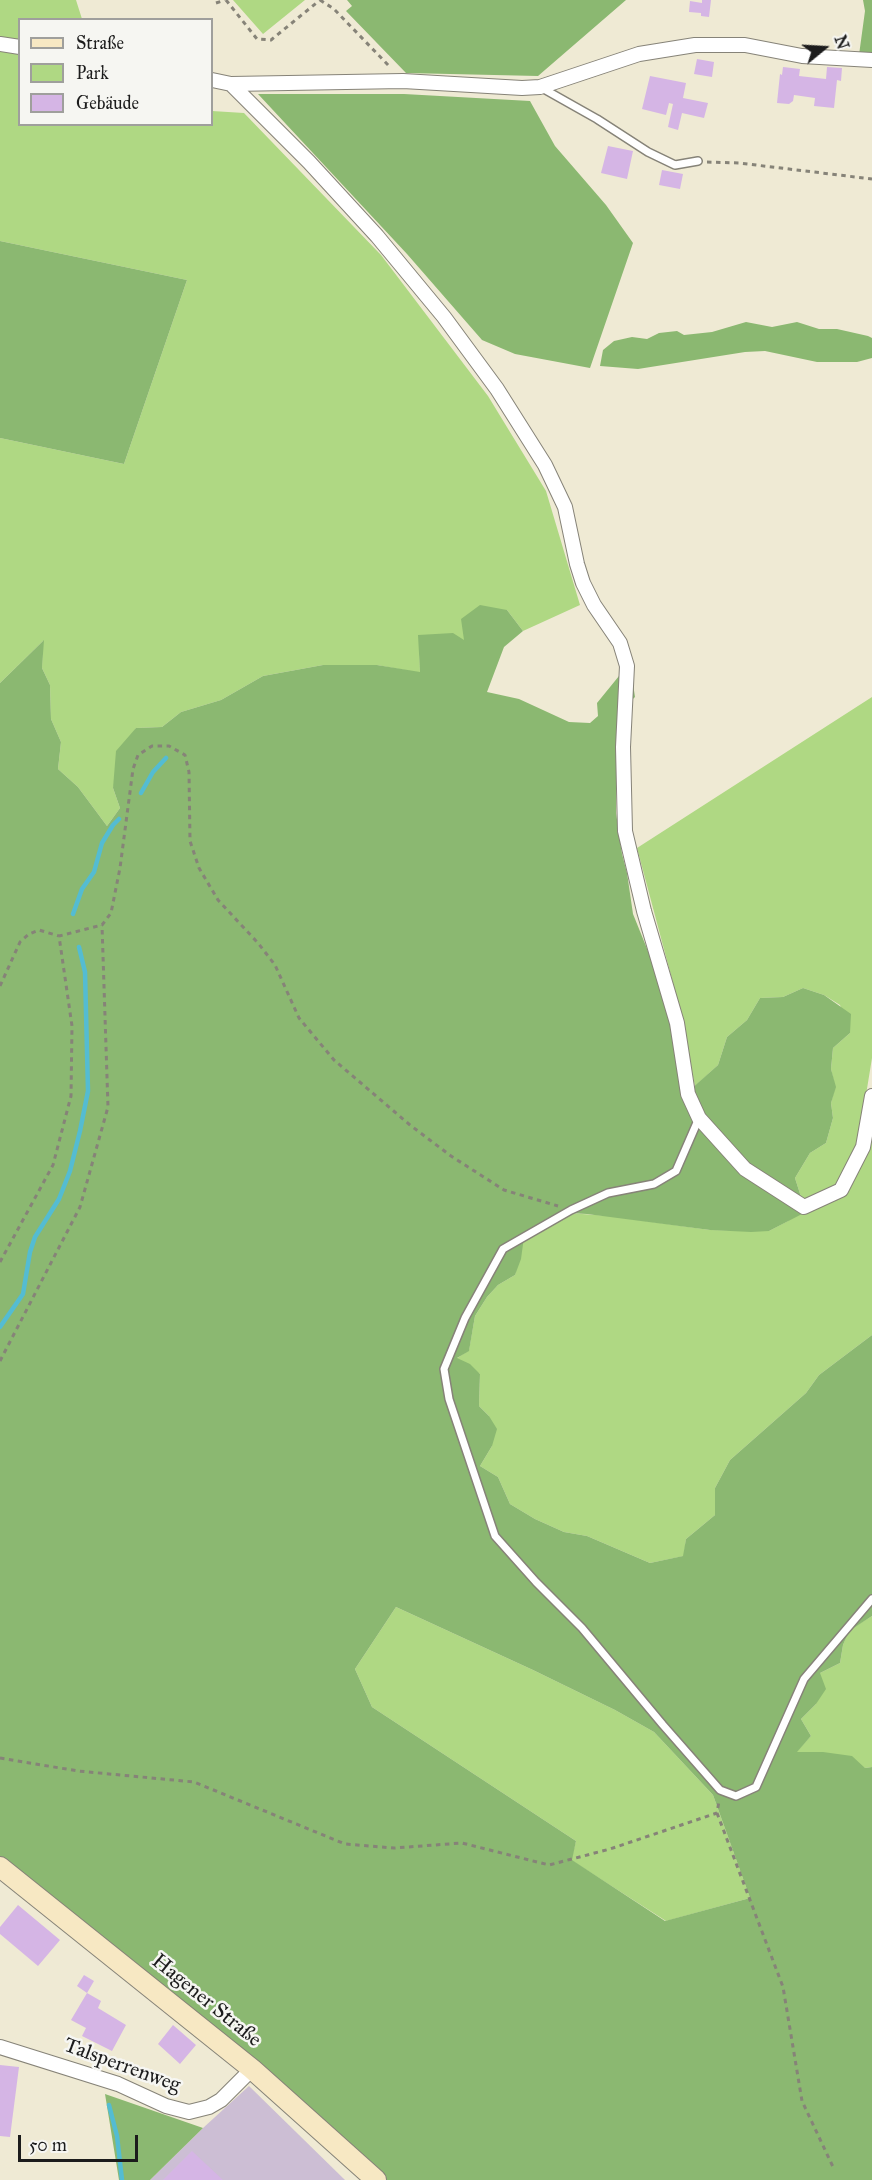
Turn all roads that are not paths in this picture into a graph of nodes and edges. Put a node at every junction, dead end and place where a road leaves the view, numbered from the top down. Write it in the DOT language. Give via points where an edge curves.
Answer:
graph roads {
  1 [pos="0,44"];
  2 [pos="18,47"];
  3 [pos="872,60"];
  4 [pos="213,80"];
  5 [pos="231,84"];
  6 [pos="540,87"];
  7 [pos="698,161"];
  8 [pos="872,1096"];
  9 [pos="699,1118"];
  10 [pos="872,1599"];
  11 [pos="0,1868"];
  12 [pos="0,2047"];
  13 [pos="252,2069"];
  14 [pos="376,2180"];
  1 -- 2 [label="street"];
  3 -- 6 [label="street" via="802,56 745,45 695,45 639,54"];
  4 -- 5 [label="street"];
  5 -- 6 [label="street" via="403,81"];
  5 -- 9 [label="street" via="378,236 444,317 497,388 545,465 565,507 583,583 620,643 627,666 623,747 625,831 676,1023 688,1094"];
  6 -- 7 [label="lane" via="675,165"];
  8 -- 9 [label="street" via="863,1147 841,1190 804,1207 745,1169"];
  9 -- 10 [label="lane" via="676,1171 654,1184 608,1193 503,1250 465,1318 444,1369 449,1399 495,1536 582,1628 720,1790 736,1796 756,1787 804,1679"];
  11 -- 13 [label="main road, Hagener Straße"];
  12 -- 13 [label="street, Talsperrenweg" via="118,2084 189,2112 221,2100"];
  13 -- 14 [label="main road, Hagener Straße"];
}
